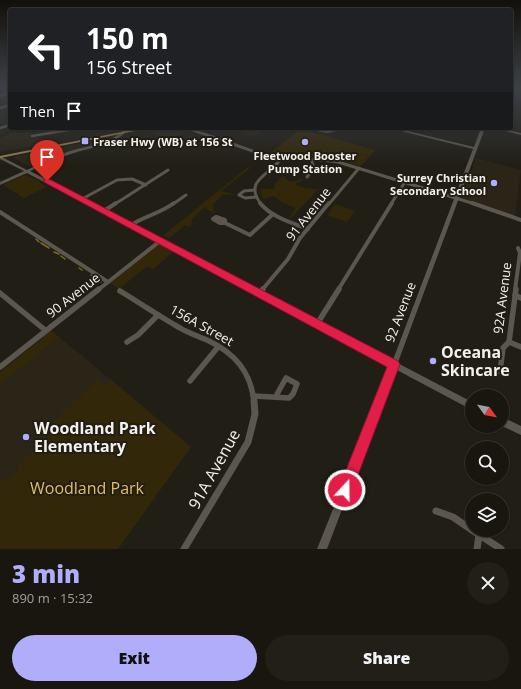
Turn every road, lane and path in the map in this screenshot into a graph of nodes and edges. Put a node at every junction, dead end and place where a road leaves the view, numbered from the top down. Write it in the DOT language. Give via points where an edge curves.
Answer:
graph roads {
  1 [pos="68,130"];
  2 [pos="128,130"];
  3 [pos="190,130"];
  4 [pos="196,130"];
  5 [pos="316,130"];
  6 [pos="339,130"];
  7 [pos="400,130"];
  8 [pos="482,130"];
  9 [pos="505,130"];
  10 [pos="511,130"];
  11 [pos="193,132"];
  12 [pos="521,133"];
  13 [pos="110,135"];
  14 [pos="32,136"];
  15 [pos="113,140"];
  16 [pos="475,148"];
  17 [pos="17,154"];
  18 [pos="0,157"];
  19 [pos="56,158"];
  20 [pos="311,159"];
  21 [pos="280,160"];
  22 [pos="9,161"];
  23 [pos="359,168"];
  24 [pos="168,170"];
  25 [pos="28,171"];
  26 [pos="307,177"];
  27 [pos="405,182"];
  28 [pos="0,184"];
  29 [pos="146,185"];
  30 [pos="186,195"];
  31 [pos="82,199"];
  32 [pos="457,199"];
  33 [pos="104,211"];
  34 [pos="0,212"];
  35 [pos="273,214"];
  36 [pos="521,220"];
  37 [pos="225,223"];
  38 [pos="131,226"];
  39 [pos="308,229"];
  40 [pos="160,241"];
  41 [pos="518,248"];
  42 [pos="520,262"];
  43 [pos="108,282"];
  44 [pos="120,291"];
  45 [pos="0,293"];
  46 [pos="260,294"];
  47 [pos="515,295"];
  48 [pos="521,298"];
  49 [pos="158,315"];
  50 [pos="317,324"];
  51 [pos="45,330"];
  52 [pos="127,342"];
  53 [pos="509,342"];
  54 [pos="218,347"];
  55 [pos="521,347"];
  56 [pos="394,364"];
  57 [pos="0,367"];
  58 [pos="500,372"];
  59 [pos="190,381"];
  60 [pos="254,396"];
  61 [pos="276,396"];
  62 [pos="465,402"];
  63 [pos="509,425"];
  64 [pos="521,431"];
  65 [pos="436,511"];
  66 [pos="465,525"];
  67 [pos="475,537"];
  68 [pos="483,537"];
  69 [pos="184,549"];
  70 [pos="322,549"];
  71 [pos="477,549"];
  72 [pos="501,549"];
  1 -- 14 [label="street"];
  2 -- 13 [label="main road"];
  2 -- 15 [label="main road"];
  2 -- 19 [label="main road" via="122,138 107,145"];
  3 -- 11 [label="street"];
  4 -- 11 [label="street"];
  5 -- 6 [label="street"];
  7 -- 16 [label="street"];
  8 -- 16 [label="street, 92 Avenue"];
  9 -- 12 [label="main road"];
  10 -- 12 [label="main road"];
  11 -- 21 [label="street"];
  13 -- 15 [label="main road"];
  13 -- 17 [label="main road"];
  13 -- 18 [label="main road"];
  15 -- 19 [label="main road"];
  16 -- 32 [label="street, 92 Avenue"];
  17 -- 18 [label="main road"];
  17 -- 22 [label="main road"];
  18 -- 22 [label="main road"];
  19 -- 25 [label="main road"];
  20 -- 21 [label="street"];
  20 -- 23 [label="street" via="335,161"];
  20 -- 26 [label="street" via="314,168"];
  21 -- 35 [label="street" via="260,179 255,193 264,207"];
  22 -- 25 [label="main road"];
  23 -- 27 [label="street"];
  23 -- 39 [label="street, 91 Avenue"];
  24 -- 29 [label="street"];
  25 -- 28 [label="main road"];
  25 -- 31 [label="main road"];
  27 -- 32 [label="street"];
  27 -- 50 [label="street"];
  29 -- 31 [label="street" via="132,179 123,179"];
  29 -- 33 [label="street"];
  30 -- 38 [label="street" via="166,209 142,218"];
  31 -- 33 [label="main road"];
  32 -- 36 [label="street"];
  32 -- 56 [label="street, 92 Avenue"];
  33 -- 38 [label="main road"];
  34 -- 43 [label="street"];
  35 -- 37 [label="street" via="250,235"];
  35 -- 39 [label="street"];
  38 -- 40 [label="main road"];
  39 -- 46 [label="street, 91 Avenue" via="288,260"];
  40 -- 43 [label="street, 90 Avenue"];
  40 -- 46 [label="main road"];
  41 -- 42 [label="street, 92A Avenue"];
  42 -- 47 [label="street, 92A Avenue"];
  43 -- 51 [label="street, 90 Avenue"];
  44 -- 49 [label="street, 156A Street"];
  45 -- 51 [label="street"];
  46 -- 50 [label="main road"];
  47 -- 48 [label="street"];
  47 -- 53 [label="street, 92A Avenue"];
  49 -- 52 [label="street"];
  49 -- 54 [label="street, 156A Street"];
  50 -- 56 [label="main road"];
  51 -- 57 [label="street, 90 Avenue"];
  53 -- 55 [label="street"];
  53 -- 58 [label="street, 92A Avenue" via="503,348"];
  54 -- 59 [label="street"];
  54 -- 60 [label="street, 156A Street" via="235,358 244,368"];
  56 -- 62 [label="main road"];
  56 -- 70 [label="street, 92 Avenue"];
  60 -- 61 [label="street"];
  60 -- 69 [label="street, 91A Avenue" via="254,420 248,442"];
  63 -- 64 [label="main road"];
  65 -- 66 [label="street"];
  67 -- 71 [label="street"];
  68 -- 72 [label="street"];
}
